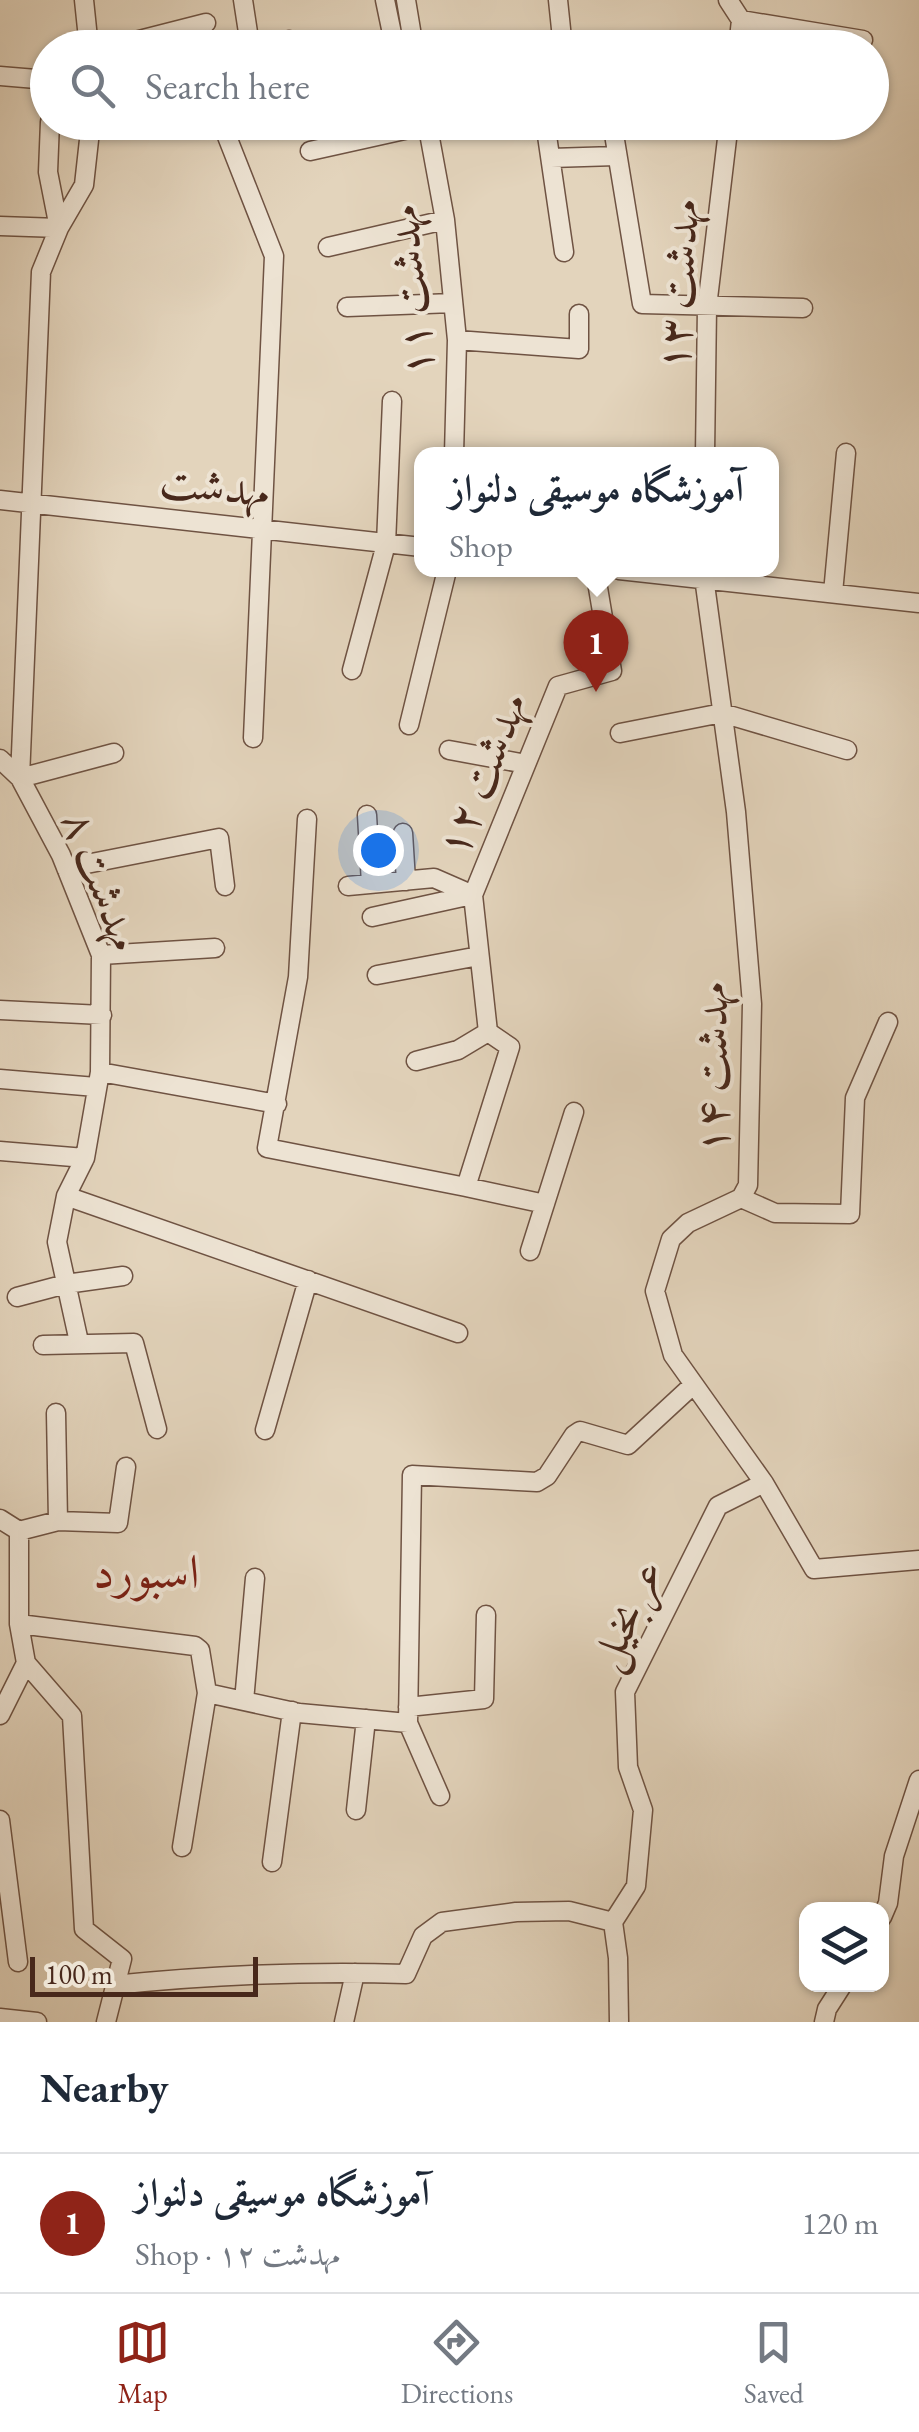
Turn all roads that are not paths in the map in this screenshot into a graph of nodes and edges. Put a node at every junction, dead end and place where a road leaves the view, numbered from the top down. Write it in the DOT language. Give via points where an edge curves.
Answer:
graph roads {
  1 [pos="84,0"];
  2 [pos="242,0"];
  3 [pos="386,0"];
  4 [pos="406,0"];
  5 [pos="558,0"];
  6 [pos="728,0"];
  7 [pos="741,20"];
  8 [pos="206,23"];
  9 [pos="87,30"];
  10 [pos="179,30"];
  11 [pos="246,30"];
  12 [pos="388,30"];
  13 [pos="411,30"];
  14 [pos="561,30"];
  15 [pos="740,30"];
  16 [pos="802,30"];
  17 [pos="0,76"];
  18 [pos="30,78"];
  19 [pos="49,140"];
  20 [pos="89,140"];
  21 [pos="228,140"];
  22 [pos="360,140"];
  23 [pos="430,140"];
  24 [pos="548,140"];
  25 [pos="614,140"];
  26 [pos="727,140"];
  27 [pos="310,152"];
  28 [pos="616,156"];
  29 [pos="551,158"];
  30 [pos="444,220"];
  31 [pos="0,226"];
  32 [pos="59,228"];
  33 [pos="328,247"];
  34 [pos="564,252"];
  35 [pos="453,303"];
  36 [pos="347,307"];
  37 [pos="707,307"];
  38 [pos="803,308"];
  39 [pos="579,314"];
  40 [pos="457,340"];
  41 [pos="392,401"];
  42 [pos="454,447"];
  43 [pos="705,447"];
  44 [pos="846,453"];
  45 [pos="0,500"];
  46 [pos="34,504"];
  47 [pos="264,528"];
  48 [pos="386,544"];
  49 [pos="414,547"];
  50 [pos="445,577"];
  51 [pos="596,577"];
  52 [pos="703,577"];
  53 [pos="722,577"];
  54 [pos="833,594"];
  55 [pos="919,603"];
  56 [pos="352,670"];
  57 [pos="722,713"];
  58 [pos="409,725"];
  59 [pos="620,733"];
  60 [pos="253,738"];
  61 [pos="449,750"];
  62 [pos="847,750"];
  63 [pos="114,753"];
  64 [pos="0,759"];
  65 [pos="526,764"];
  66 [pos="20,778"];
  67 [pos="367,814"];
  68 [pos="307,819"];
  69 [pos="402,833"];
  70 [pos="66,868"];
  71 [pos="406,881"];
  72 [pos="371,884"];
  73 [pos="225,886"];
  74 [pos="348,886"];
  75 [pos="473,895"];
  76 [pos="372,918"];
  77 [pos="215,948"];
  78 [pos="101,956"];
  79 [pos="480,956"];
  80 [pos="377,975"];
  81 [pos="0,1010"];
  82 [pos="102,1015"];
  83 [pos="888,1022"];
  84 [pos="488,1032"];
  85 [pos="416,1061"];
  86 [pos="0,1079"];
  87 [pos="98,1079"];
  88 [pos="277,1104"];
  89 [pos="574,1112"];
  90 [pos="0,1152"];
  91 [pos="85,1158"];
  92 [pos="466,1187"];
  93 [pos="66,1196"];
  94 [pos="741,1198"];
  95 [pos="545,1204"];
  96 [pos="530,1251"];
  97 [pos="123,1276"];
  98 [pos="308,1280"];
  99 [pos="66,1284"];
  100 [pos="17,1296"];
  101 [pos="458,1333"];
  102 [pos="79,1342"];
  103 [pos="43,1345"];
  104 [pos="693,1384"];
  105 [pos="56,1413"];
  106 [pos="157,1428"];
  107 [pos="265,1430"];
  108 [pos="126,1467"];
  109 [pos="764,1483"];
  110 [pos="0,1520"];
  111 [pos="58,1521"];
  112 [pos="20,1531"];
  113 [pos="919,1560"];
  114 [pos="255,1578"];
  115 [pos="486,1614"];
  116 [pos="19,1624"];
  117 [pos="26,1663"];
  118 [pos="207,1693"];
  119 [pos="244,1701"];
  120 [pos="292,1711"];
  121 [pos="0,1715"];
  122 [pos="408,1715"];
  123 [pos="366,1719"];
  124 [pos="919,1780"];
  125 [pos="440,1796"];
  126 [pos="356,1810"];
  127 [pos="0,1820"];
  128 [pos="182,1848"];
  129 [pos="272,1862"];
  130 [pos="888,1902"];
  131 [pos="613,1922"];
  132 [pos="18,1962"];
  133 [pos="355,1973"];
  134 [pos="114,1985"];
  135 [pos="838,1992"];
  136 [pos="0,2018"];
  137 [pos="37,2022"];
  138 [pos="106,2022"];
  139 [pos="344,2022"];
  140 [pos="619,2022"];
  141 [pos="824,2022"];
  1 -- 9 [label="street"];
  2 -- 11 [label="street"];
  3 -- 12 [label="street"];
  4 -- 13 [label="street"];
  5 -- 14 [label="street"];
  6 -- 7 [label="street"];
  7 -- 15 [label="street"];
  7 -- 16 [label="street"];
  8 -- 10 [label="street"];
  17 -- 18 [label="street"];
  19 -- 32 [label="street"];
  20 -- 32 [label="street" via="84,184"];
  21 -- 47 [label="street" via="274,256"];
  22 -- 27 [label="street"];
  23 -- 30 [label="street, مهدشت ۱۱"];
  24 -- 29 [label="street"];
  25 -- 28 [label="street"];
  26 -- 37 [label="street, مهدشت ۱۳"];
  28 -- 29 [label="street"];
  28 -- 37 [label="street" via="642,304"];
  29 -- 34 [label="street"];
  30 -- 33 [label="street"];
  30 -- 35 [label="street, مهدشت ۱۱"];
  31 -- 32 [label="street"];
  32 -- 46 [label="street" via="41,272"];
  35 -- 36 [label="street"];
  35 -- 40 [label="street, مهدشت ۱۱"];
  37 -- 38 [label="street"];
  37 -- 43 [label="street, مهدشت ۱۳"];
  39 -- 40 [label="street" via="579,349"];
  40 -- 42 [label="street, مهدشت ۱۱"];
  41 -- 48 [label="street"];
  44 -- 54 [label="street"];
  45 -- 46 [label="street, مهدشت"];
  46 -- 47 [label="street, مهدشت"];
  46 -- 66 [label="street"];
  47 -- 48 [label="street, مهدشت"];
  47 -- 60 [label="street"];
  48 -- 49 [label="street, مهدشت"];
  48 -- 56 [label="street"];
  50 -- 58 [label="street"];
  51 -- 65 [label="street, مهدشت ۱۲" via="612,671 558,686"];
  52 -- 57 [label="street, مهدشت ۱۴"];
  53 -- 54 [label="street"];
  54 -- 55 [label="street"];
  57 -- 59 [label="street"];
  57 -- 62 [label="street"];
  57 -- 94 [label="street, مهدشت ۱۴" via="752,1004 748,1185"];
  61 -- 65 [label="street"];
  63 -- 66 [label="street"];
  64 -- 66 [label="street, مهدشت ۸"];
  65 -- 75 [label="street, مهدشت ۱۲"];
  66 -- 70 [label="street, مهدشت ۸"];
  67 -- 72 [label="street"];
  68 -- 88 [label="street" via="298,977"];
  69 -- 71 [label="street"];
  70 -- 73 [label="street" via="219,838"];
  70 -- 78 [label="street, مهدشت ۸"];
  71 -- 72 [label="street"];
  71 -- 75 [label="street" via="434,878"];
  72 -- 74 [label="street"];
  75 -- 76 [label="street"];
  75 -- 79 [label="street, مهدشت ۱۲"];
  77 -- 78 [label="street"];
  78 -- 82 [label="street, مهدشت ۸"];
  79 -- 80 [label="street"];
  79 -- 84 [label="street, مهدشت ۱۲"];
  81 -- 82 [label="street"];
  82 -- 87 [label="street, مهدشت ۸"];
  83 -- 94 [label="street" via="855,1098 850,1214 775,1213"];
  84 -- 85 [label="street" via="458,1050"];
  84 -- 92 [label="street, مهدشت ۱۲" via="510,1047"];
  86 -- 87 [label="street"];
  87 -- 88 [label="street"];
  87 -- 91 [label="street, مهدشت ۸"];
  88 -- 92 [label="street" via="267,1148"];
  89 -- 95 [label="street"];
  90 -- 91 [label="street"];
  91 -- 93 [label="street, مهدشت ۸"];
  92 -- 95 [label="street"];
  93 -- 98 [label="street"];
  93 -- 99 [label="street, مهدشت ۸" via="57,1242"];
  94 -- 104 [label="street, مهدشت ۱۴" via="671,1238 655,1292 673,1355"];
  95 -- 96 [label="street"];
  97 -- 99 [label="street"];
  98 -- 101 [label="street"];
  98 -- 107 [label="street"];
  99 -- 100 [label="street"];
  99 -- 102 [label="street, مهدشت ۸"];
  102 -- 103 [label="street"];
  102 -- 106 [label="street" via="134,1343"];
  104 -- 109 [label="street, مهدشت ۱۴"];
  104 -- 122 [label="street" via="628,1445 580,1431 537,1482 412,1475"];
  105 -- 111 [label="street"];
  108 -- 111 [label="street" via="118,1523"];
  109 -- 113 [label="street, مهدشت ۱۴" via="814,1570"];
  109 -- 131 [label="street, عربخیل" via="718,1506 626,1692 628,1767 643,1810 636,1886"];
  110 -- 112 [label="street"];
  111 -- 112 [label="street"];
  112 -- 116 [label="street"];
  114 -- 119 [label="street"];
  115 -- 122 [label="street" via="484,1700"];
  116 -- 117 [label="street"];
  116 -- 118 [label="street" via="198,1647"];
  117 -- 121 [label="street"];
  117 -- 134 [label="street" via="72,1716 84,1929 122,1959"];
  118 -- 119 [label="street"];
  118 -- 128 [label="street"];
  119 -- 120 [label="street"];
  120 -- 123 [label="street"];
  120 -- 129 [label="street"];
  122 -- 123 [label="street"];
  122 -- 125 [label="street"];
  123 -- 126 [label="street"];
  124 -- 130 [label="street" via="894,1856"];
  127 -- 132 [label="street"];
  131 -- 133 [label="street" via="569,1910 442,1922 424,1936 406,1974"];
  131 -- 140 [label="street"];
  133 -- 134 [label="street"];
  133 -- 139 [label="street"];
  134 -- 138 [label="street"];
  135 -- 141 [label="street"];
  136 -- 137 [label="street"];
}
